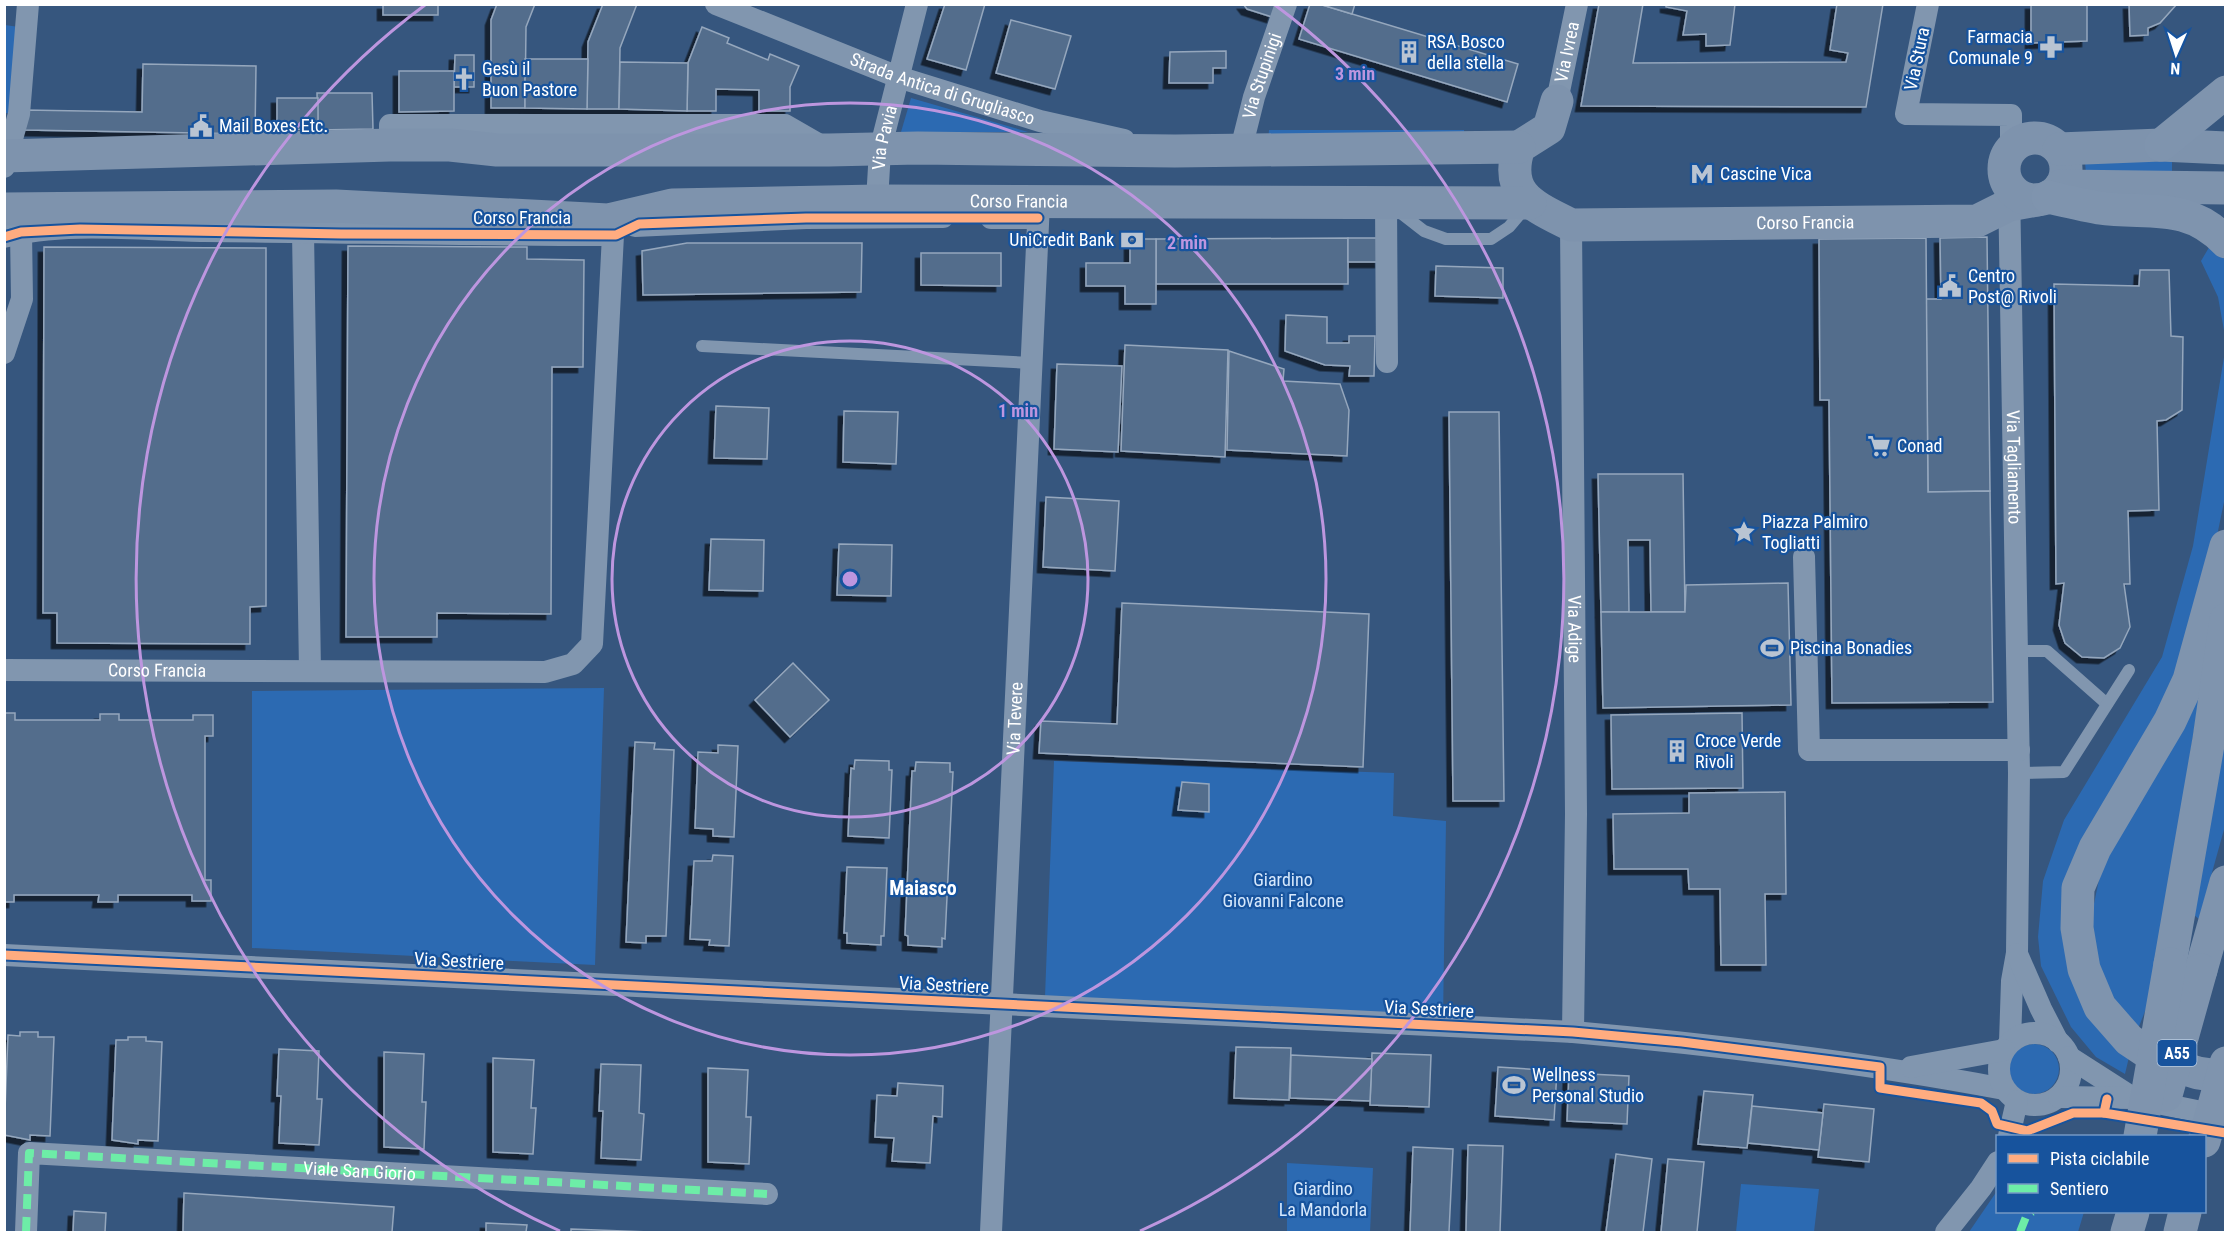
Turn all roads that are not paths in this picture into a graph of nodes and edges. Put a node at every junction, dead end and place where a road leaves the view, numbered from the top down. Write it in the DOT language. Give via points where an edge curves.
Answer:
graph roads {
  1 [pos="28,4"];
  2 [pos="716,4"];
  3 [pos="917,4"];
  4 [pos="1286,4"];
  5 [pos="1577,4"];
  6 [pos="1928,4"];
  7 [pos="898,77"];
  8 [pos="2226,92"];
  9 [pos="1557,101"];
  10 [pos="1040,135"];
  11 [pos="2161,145"];
  12 [pos="1519,147"];
  13 [pos="1241,148"];
  14 [pos="2226,148"];
  15 [pos="2059,149"];
  16 [pos="880,150"];
  17 [pos="2011,150"];
  18 [pos="6,160"];
  19 [pos="2226,188"];
  20 [pos="2033,195"];
  21 [pos="877,201"];
  22 [pos="1386,202"];
  23 [pos="1530,203"];
  24 [pos="1038,210"];
  25 [pos="1571,225"];
  26 [pos="10,226"];
  27 [pos="303,232"];
  28 [pos="613,235"];
  29 [pos="2226,242"];
  30 [pos="702,346"];
  31 [pos="4,353"];
  32 [pos="1387,362"];
  33 [pos="1031,363"];
  34 [pos="2226,546"];
  35 [pos="1804,557"];
  36 [pos="2226,620"];
  37 [pos="2017,651"];
  38 [pos="4,670"];
  39 [pos="2129,670"];
  40 [pos="310,671"];
  41 [pos="2107,705"];
  42 [pos="2019,750"];
  43 [pos="2019,773"];
  44 [pos="2226,882"];
  45 [pos="2017,953"];
  46 [pos="4,954"];
  47 [pos="2186,967"];
  48 [pos="1002,1005"];
  49 [pos="1573,1032"];
  50 [pos="2007,1046"];
  51 [pos="2064,1049"];
  52 [pos="2226,1063"];
  53 [pos="1899,1069"];
  54 [pos="2226,1077"];
  55 [pos="2011,1095"];
  56 [pos="2059,1097"];
  57 [pos="2133,1098"];
  58 [pos="2226,1117"];
  59 [pos="2009,1135"];
  60 [pos="2141,1135"];
  61 [pos="2154,1135"];
  62 [pos="2206,1137"];
  63 [pos="1996,1165"];
  64 [pos="767,1194"];
  65 [pos="2133,1213"];
  66 [pos="2185,1213"];
  67 [pos="26,1233"];
  68 [pos="991,1233"];
  69 [pos="1946,1233"];
  70 [pos="2127,1233"];
  71 [pos="2180,1233"];
  1 -- 18 [label="street" via="19,114"];
  2 -- 7 [label="street, Strada Antica di Grugliasco"];
  3 -- 7 [label="street, Via Pavia"];
  4 -- 13 [label="street, Via Stupinigi"];
  5 -- 9 [label="street, Via Ivrea"];
  6 -- 17 [label="street, Via Stura" via="1906,114 2011,115"];
  7 -- 10 [label="street, Strada Antica di Grugliasco"];
  7 -- 16 [label="street, Via Pavia"];
  8 -- 11 [label="highway"];
  9 -- 12 [label="main road" via="1549,128"];
  10 -- 13 [label="main road" via="1175,151"];
  10 -- 16 [label="main road"];
  11 -- 14 [label="main road"];
  11 -- 15 [label="main road"];
  12 -- 13 [label="main road"];
  12 -- 23 [label="main road" via="1513,175"];
  15 -- 17 [label="main road" via="2039,138 2028,139"];
  15 -- 20 [label="main road" via="2066,166"];
  16 -- 18 [label="main road" via="497,150 390,145"];
  16 -- 21 [label="street, Via Pavia"];
  17 -- 20 [label="main road" via="2004,166"];
  19 -- 20 [label="main road, Corso Francia"];
  20 -- 25 [label="main road, Corso Francia" via="1977,220"];
  20 -- 29 [label="highway" via="2100,208 2194,217"];
  20 -- 37 [label="street, Via Tagliamento"];
  21 -- 24 [label="main road, Corso Francia"];
  21 -- 26 [label="main road, Corso Francia" via="672,206 608,220 336,206"];
  22 -- 23 [label="main road, Corso Francia"];
  22 -- 24 [label="main road, Corso Francia"];
  22 -- 32 [label="street"];
  23 -- 25 [label="main road"];
  24 -- 28 [label="street, Corso Francia" via="639,224"];
  24 -- 33 [label="street, Via Tevere"];
  25 -- 49 [label="street, Via Adige" via="1576,802"];
  26 -- 27 [label="street, Corso Francia"];
  26 -- 31 [label="street" via="22,298"];
  27 -- 28 [label="street, Corso Francia"];
  27 -- 40 [label="street"];
  28 -- 40 [label="street, Corso Francia" via="592,644 573,664 545,672"];
  30 -- 33 [label="lane"];
  33 -- 48 [label="street, Via Tevere"];
  34 -- 54 [label="highway" via="2189,680 2170,721 2095,848 2078,888 2077,928 2084,969 2100,1007 2128,1040 2162,1062 2198,1074"];
  35 -- 42 [label="street" via="1809,750"];
  36 -- 47 [label="highway" via="2209,739"];
  37 -- 41 [label="lane" via="2047,651"];
  37 -- 42 [label="street, Via Tagliamento"];
  38 -- 40 [label="street, Corso Francia"];
  39 -- 41 [label="lane"];
  41 -- 43 [label="lane" via="2064,772"];
  42 -- 43 [label="street, Via Tagliamento"];
  43 -- 45 [label="street, Via Tagliamento"];
  44 -- 47 [label="highway, A55"];
  45 -- 50 [label="street, Via Tagliamento"];
  45 -- 51 [label="street, Via Tagliamento" via="2040,1009"];
  46 -- 48 [label="street, Via Sestriere"];
  47 -- 60 [label="highway, bridge"];
  47 -- 61 [label="highway, A55, bridge"];
  48 -- 49 [label="street, Via Sestriere"];
  48 -- 68 [label="street, Via Tevere"];
  49 -- 53 [label="street, Via Sestriere"];
  50 -- 51 [label="street" via="2028,1034 2039,1033"];
  50 -- 53 [label="street, Via Sestriere"];
  50 -- 55 [label="street" via="1998,1070"];
  51 -- 56 [label="street" via="2070,1078"];
  51 -- 57 [label="street"];
  52 -- 62 [label="highway, bridge"];
  53 -- 55 [label="street, Via Sestriere"];
  55 -- 56 [label="street" via="2038,1106"];
  55 -- 59 [label="street"];
  56 -- 57 [label="street"];
  57 -- 58 [label="street"];
  63 -- 69 [label="street"];
  64 -- 67 [label="street, Viale San Giorio" via="29,1152"];
  65 -- 70 [label="highway"];
  66 -- 71 [label="highway"];
}
